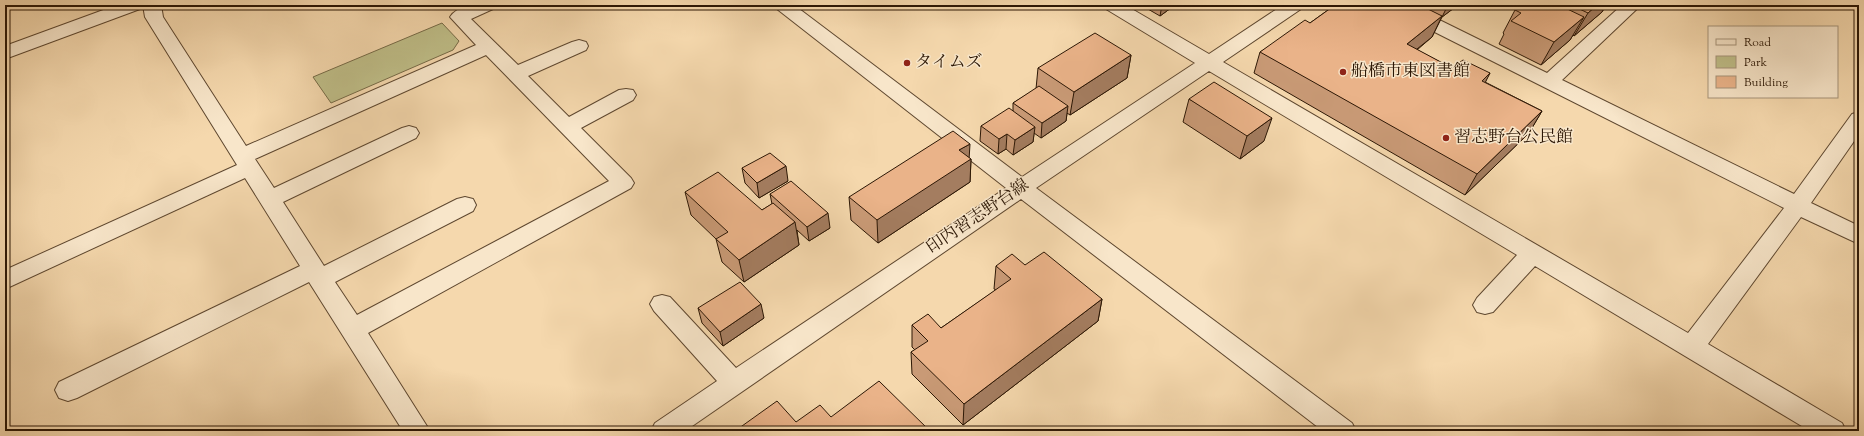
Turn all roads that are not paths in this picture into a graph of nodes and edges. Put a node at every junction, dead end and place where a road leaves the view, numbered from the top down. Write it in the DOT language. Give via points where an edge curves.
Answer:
graph roads {
  1 [pos="134,5"];
  2 [pos="152,5"];
  3 [pos="487,5"];
  4 [pos="783,5"];
  5 [pos="1112,5"];
  6 [pos="1295,5"];
  7 [pos="1395,5"];
  8 [pos="1632,5"];
  9 [pos="579,46"];
  10 [pos="488,47"];
  11 [pos="5,53"];
  12 [pos="1210,63"];
  13 [pos="515,74"];
  14 [pos="1549,82"];
  15 [pos="626,95"];
  16 [pos="1859,119"];
  17 [pos="566,127"];
  18 [pos="409,133"];
  19 [pos="246,162"];
  20 [pos="1020,188"];
  21 [pos="269,199"];
  22 [pos="465,205"];
  23 [pos="1798,205"];
  24 [pos="1859,236"];
  25 [pos="1533,253"];
  26 [pos="316,275"];
  27 [pos="5,280"];
  28 [pos="662,304"];
  29 [pos="1486,305"];
  30 [pos="351,330"];
  31 [pos="1692,347"];
  32 [pos="734,383"];
  33 [pos="68,390"];
  34 [pos="417,431"];
  35 [pos="664,431"];
  36 [pos="1343,431"];
  37 [pos="1833,431"];
  1 -- 11 [label="street"];
  2 -- 19 [label="street" via="154,18"];
  3 -- 10 [label="street" via="459,17"];
  4 -- 20 [label="street"];
  5 -- 12 [label="street"];
  6 -- 12 [label="street, 印内習志野台線"];
  7 -- 14 [label="street"];
  8 -- 14 [label="street"];
  9 -- 13 [label="street"];
  10 -- 13 [label="street"];
  10 -- 19 [label="street"];
  12 -- 20 [label="street, 印内習志野台線"];
  12 -- 25 [label="street"];
  13 -- 17 [label="street"];
  14 -- 23 [label="street"];
  15 -- 17 [label="street"];
  16 -- 23 [label="street"];
  17 -- 30 [label="street" via="623,183"];
  18 -- 21 [label="street"];
  19 -- 21 [label="street"];
  19 -- 27 [label="street"];
  20 -- 32 [label="street, 印内習志野台線"];
  20 -- 36 [label="street"];
  21 -- 26 [label="street"];
  22 -- 26 [label="street"];
  23 -- 24 [label="street"];
  23 -- 31 [label="street"];
  25 -- 29 [label="street"];
  25 -- 31 [label="street"];
  26 -- 30 [label="street"];
  26 -- 33 [label="street"];
  28 -- 32 [label="street"];
  30 -- 34 [label="street"];
  31 -- 37 [label="street"];
  32 -- 35 [label="street, 印内習志野台線"];
}
